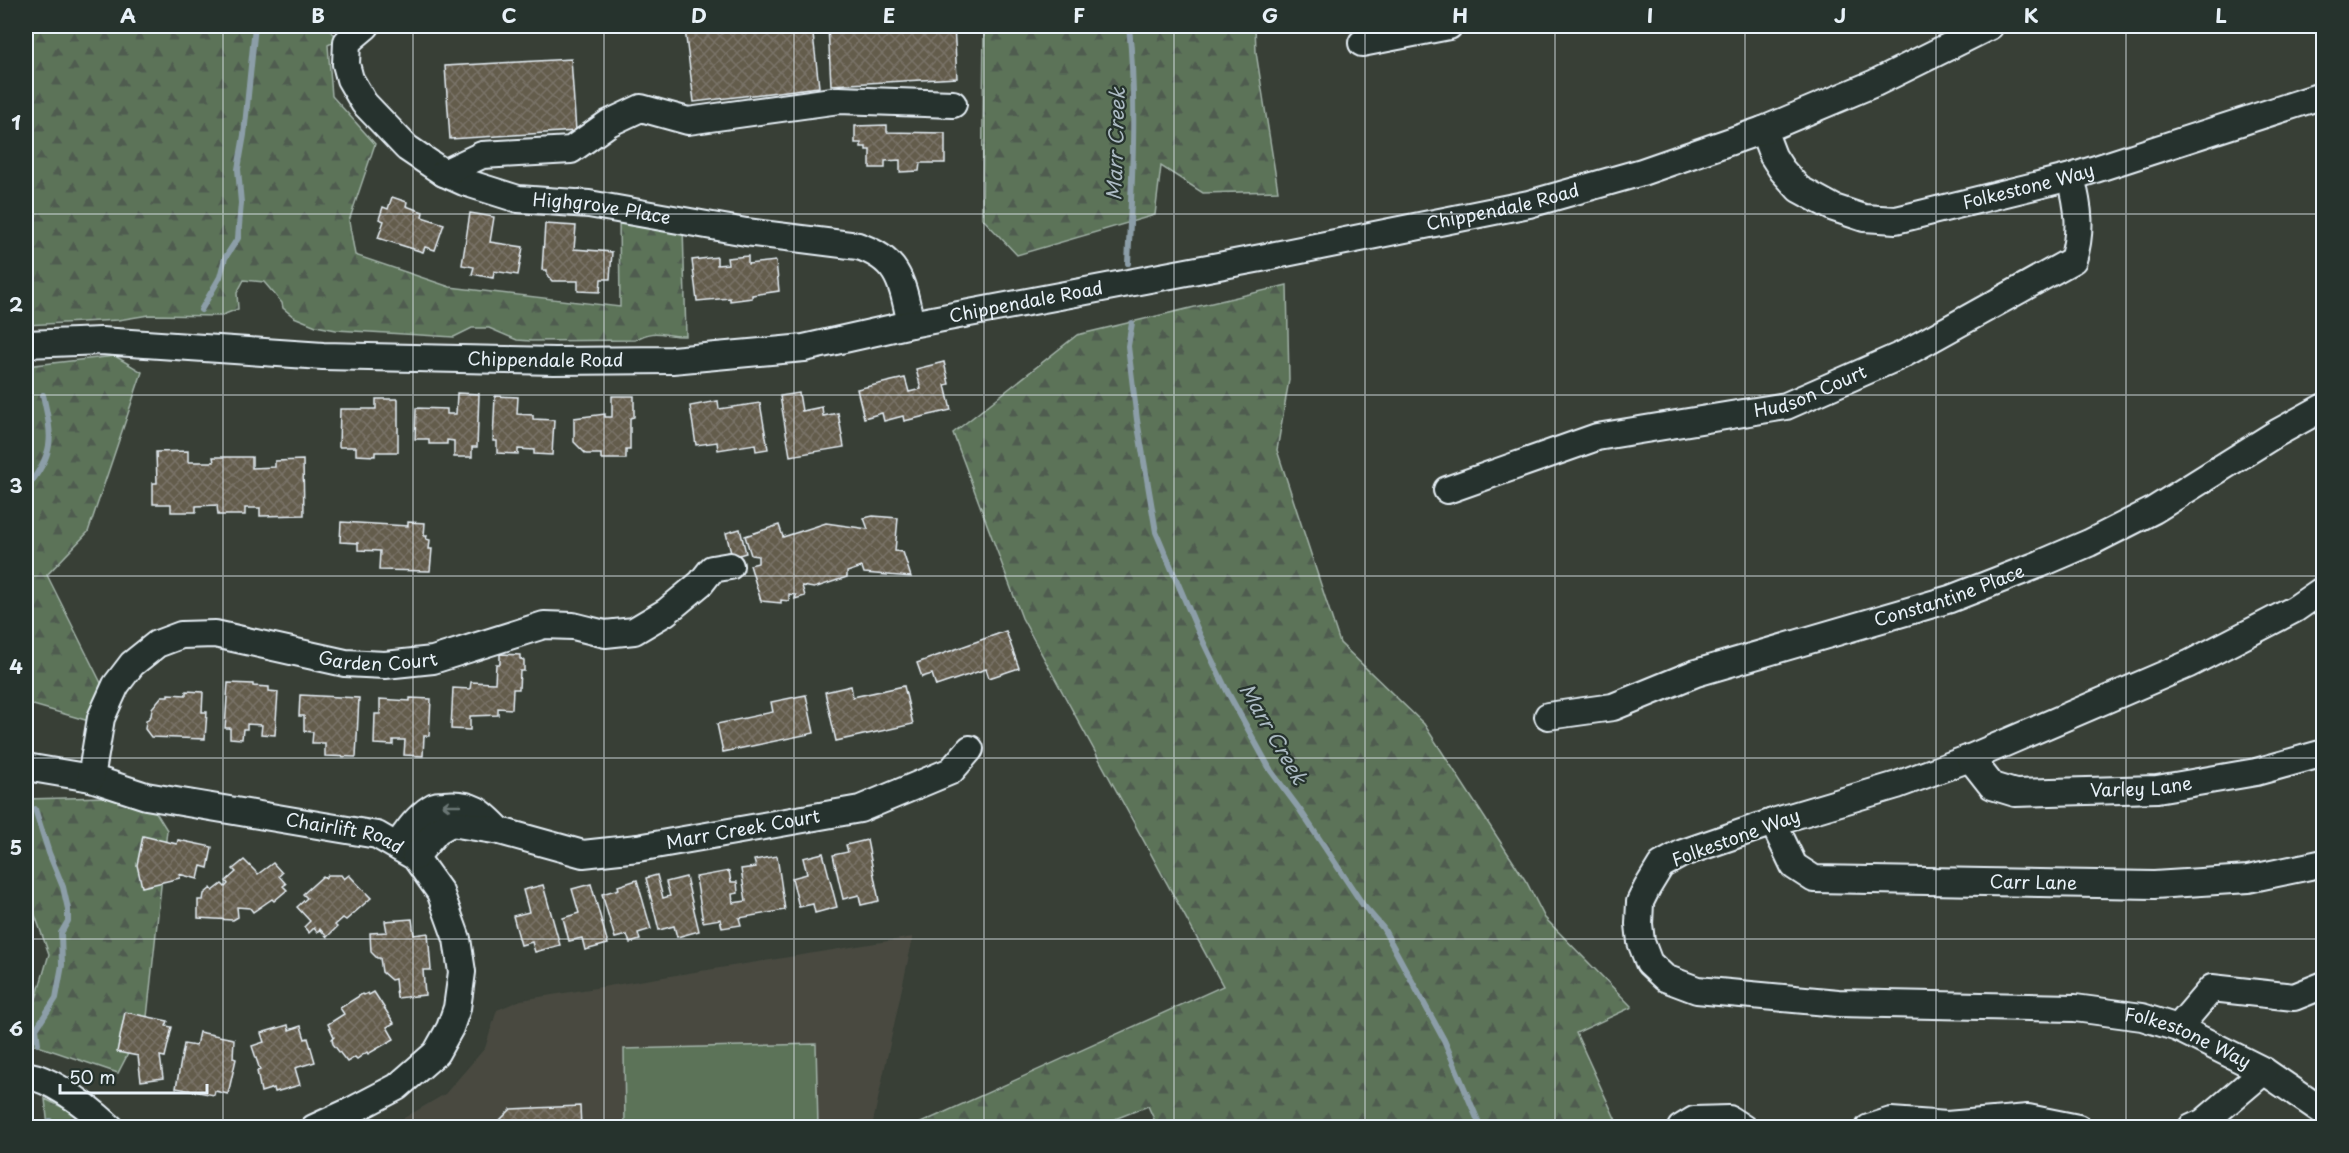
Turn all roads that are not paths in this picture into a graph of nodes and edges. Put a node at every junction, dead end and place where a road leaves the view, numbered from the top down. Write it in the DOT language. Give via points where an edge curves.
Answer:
graph roads {
  1 [pos="366,26"];
  2 [pos="1449,26"];
  3 [pos="1990,26"];
  4 [pos="1362,43"];
  5 [pos="2324,95"];
  6 [pos="953,104"];
  7 [pos="1763,130"];
  8 [pos="444,172"];
  9 [pos="2071,177"];
  10 [pos="911,324"];
  11 [pos="26,344"];
  12 [pos="2324,407"];
  13 [pos="1447,490"];
  14 [pos="730,566"];
  15 [pos="2324,589"];
  16 [pos="1548,716"];
  17 [pos="970,748"];
  18 [pos="2324,753"];
  19 [pos="1970,758"];
  20 [pos="26,767"];
  21 [pos="91,778"];
  22 [pos="1773,822"];
  23 [pos="406,851"];
  24 [pos="2324,863"];
  25 [pos="2324,984"];
  26 [pos="2178,1028"];
  27 [pos="2264,1071"];
  28 [pos="26,1075"];
  29 [pos="2324,1112"];
  30 [pos="111,1128"];
  31 [pos="314,1128"];
  32 [pos="1681,1128"];
  33 [pos="1743,1128"];
  34 [pos="1869,1128"];
  35 [pos="2078,1128"];
  36 [pos="2191,1128"];
  1 -- 8 [label="street, Highgrove Place" via="346,42 350,79 364,103 407,148"];
  2 -- 4 [label="street"];
  3 -- 7 [label="street, Chippendale Road" via="1875,83"];
  5 -- 9 [label="street, Folkestone Way"];
  6 -- 8 [label="street" via="839,100 688,121 641,108 609,123 571,150 482,155"];
  7 -- 9 [label="street, Folkestone Way" via="1773,156 1799,189 1834,208 1864,218 1896,220"];
  7 -- 10 [label="street, Chippendale Road" via="1642,172 1518,207"];
  8 -- 10 [label="street, Highgrove Place" via="518,199 589,204 746,232 858,246 881,256 896,272"];
  9 -- 13 [label="street, Hudson Court" via="2079,210 2073,260 1902,355 1786,406 1597,437"];
  10 -- 11 [label="street, Chippendale Road" via="804,348 672,360 323,356 101,341"];
  12 -- 16 [label="street, Constantine Place" via="2154,510 2040,564 1950,599 1696,673 1613,707"];
  14 -- 21 [label="street, Garden Court" via="712,570 666,612 634,631 605,634 573,626 544,625 433,660 385,665 345,663 215,634 181,635 157,644 132,664 116,685 101,718"];
  15 -- 19 [label="street, Folkestone Way" via="2295,609 2189,664"];
  17 -- 23 [label="street, Marr Creek Court" via="951,771 860,809 583,854 500,831 451,823"];
  18 -- 19 [label="street, Varley Lane" via="2256,772 2157,789 2015,793 1992,786"];
  19 -- 22 [label="street, Folkestone Way"];
  20 -- 21 [label="street, Chairlift Road"];
  21 -- 23 [label="street, Chairlift Road" via="146,796 377,835"];
  22 -- 24 [label="street, Carr Lane" via="1794,866 1814,879 2154,885 2248,879"];
  22 -- 26 [label="street, Folkestone Way" via="1683,853 1661,866 1640,902 1640,924 1641,942 1649,963 1665,978 1697,990 1838,1003 2075,1008 2142,1017"];
  23 -- 31 [label="street, Chairlift Road" via="440,892 457,939 462,972 457,1008 436,1053 397,1087"];
  25 -- 26 [label="street" via="2294,997 2212,988"];
  26 -- 27 [label="street, Folkestone Way"];
  27 -- 29 [label="street, Folkestone Way"];
  27 -- 36 [label="street" via="2204,1122"];
  28 -- 30 [label="street" via="38,1077 66,1094"];
  32 -- 33 [label="street" via="1694,1120 1729,1119"];
  34 -- 35 [label="street" via="1891,1121 1947,1125 2028,1118"];
}
